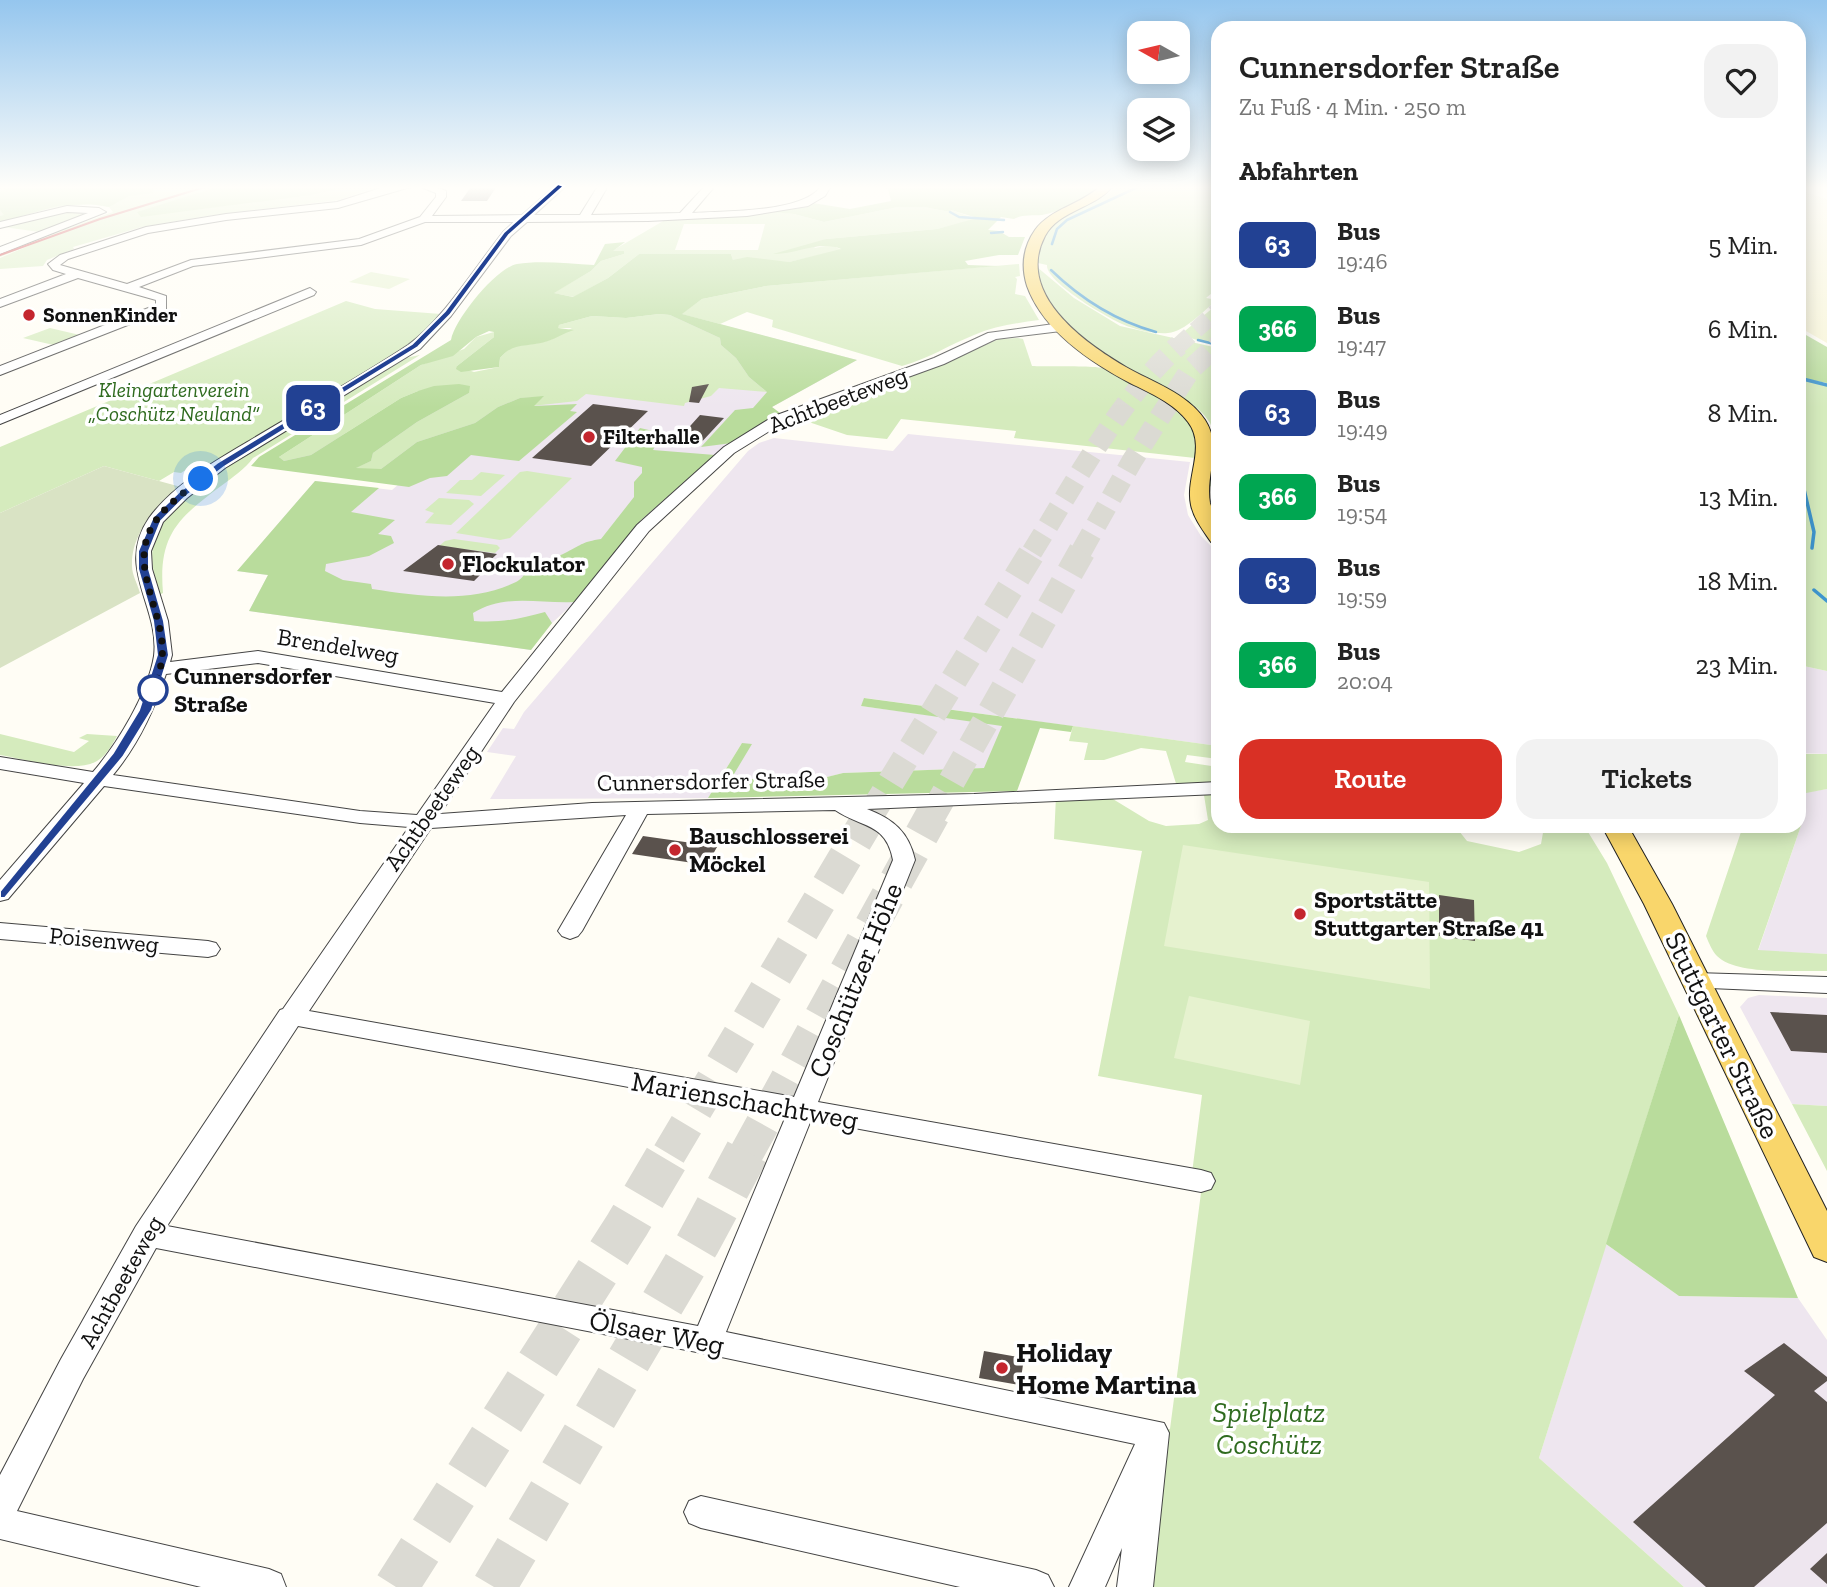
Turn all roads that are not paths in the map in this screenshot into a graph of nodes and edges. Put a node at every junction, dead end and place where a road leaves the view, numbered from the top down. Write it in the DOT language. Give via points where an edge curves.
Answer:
graph roads {
  1 [pos="60,260"];
  2 [pos="215,260"];
  3 [pos="486,260"];
  4 [pos="1031,260"];
  5 [pos="77,274"];
  6 [pos="127,288"];
  7 [pos="310,292"];
  8 [pos="1,305"];
  9 [pos="1061,327"];
  10 [pos="0,371"];
  11 [pos="0,420"];
  12 [pos="1211,526"];
  13 [pos="160,669"];
  14 [pos="507,699"];
  15 [pos="0,763"];
  16 [pos="98,779"];
  17 [pos="1211,788"];
  18 [pos="839,804"];
  19 [pos="637,808"];
  20 [pos="421,822"];
  21 [pos="1619,833"];
  22 [pos="0,894"];
  23 [pos="0,931"];
  24 [pos="570,931"];
  25 [pos="208,949"];
  26 [pos="1695,981"];
  27 [pos="1827,985"];
  28 [pos="289,1016"];
  29 [pos="801,1110"];
  30 [pos="1201,1181"];
  31 [pos="146,1234"];
  32 [pos="1827,1247"];
  33 [pos="708,1341"];
  34 [pos="1152,1447"];
  35 [pos="0,1509"];
  36 [pos="701,1512"];
  37 [pos="0,1523"];
  38 [pos="269,1586"];
  39 [pos="1036,1587"];
  40 [pos="1087,1587"];
  41 [pos="1135,1587"];
  1 -- 5 [label="street" via="54,264 57,268"];
  2 -- 6 [label="street" via="191,263"];
  3 -- 13 [label="street" via="447,313 415,346 220,465 156,520 143,551 162,642"];
  4 -- 9 [label="main road" via="1034,286"];
  5 -- 6 [label="street"];
  5 -- 8 [label="street"];
  6 -- 10 [label="street" via="162,299 162,307"];
  7 -- 11 [label="street"];
  9 -- 12 [label="main road" via="1101,359 1168,397 1195,419 1207,446 1199,506"];
  9 -- 14 [label="street, Achtbeeteweg" via="993,336 939,361 795,412 753,434 643,528"];
  13 -- 14 [label="street, Brendelweg" via="258,657"];
  13 -- 16 [label="street" via="133,734"];
  14 -- 20 [label="street, Achtbeeteweg"];
  15 -- 16 [label="street, Cunnersdorfer Straße"];
  16 -- 20 [label="street, Cunnersdorfer Straße"];
  16 -- 22 [label="street"];
  17 -- 18 [label="street, Cunnersdorfer Straße"];
  18 -- 19 [label="street, Cunnersdorfer Straße"];
  18 -- 29 [label="street, Coschützer Höhe" via="892,831 903,844 904,860"];
  19 -- 20 [label="street, Cunnersdorfer Straße"];
  19 -- 24 [label="street" via="636,818"];
  20 -- 28 [label="street, Achtbeeteweg"];
  21 -- 26 [label="main road, Stuttgarter Straße"];
  23 -- 25 [label="street, Poisenweg"];
  26 -- 27 [label="street"];
  26 -- 32 [label="main road, Stuttgarter Straße"];
  28 -- 29 [label="street, Marienschachtweg"];
  28 -- 31 [label="street, Achtbeeteweg"];
  29 -- 30 [label="street, Marienschachtweg"];
  29 -- 33 [label="street, Coschützer Höhe"];
  31 -- 33 [label="street, Ölsaer Weg"];
  31 -- 35 [label="street, Achtbeeteweg"];
  33 -- 34 [label="street, Ölsaer Weg" via="1153,1433"];
  34 -- 40 [label="street"];
  34 -- 41 [label="street"];
  36 -- 39 [label="street"];
  37 -- 38 [label="street"];
}
